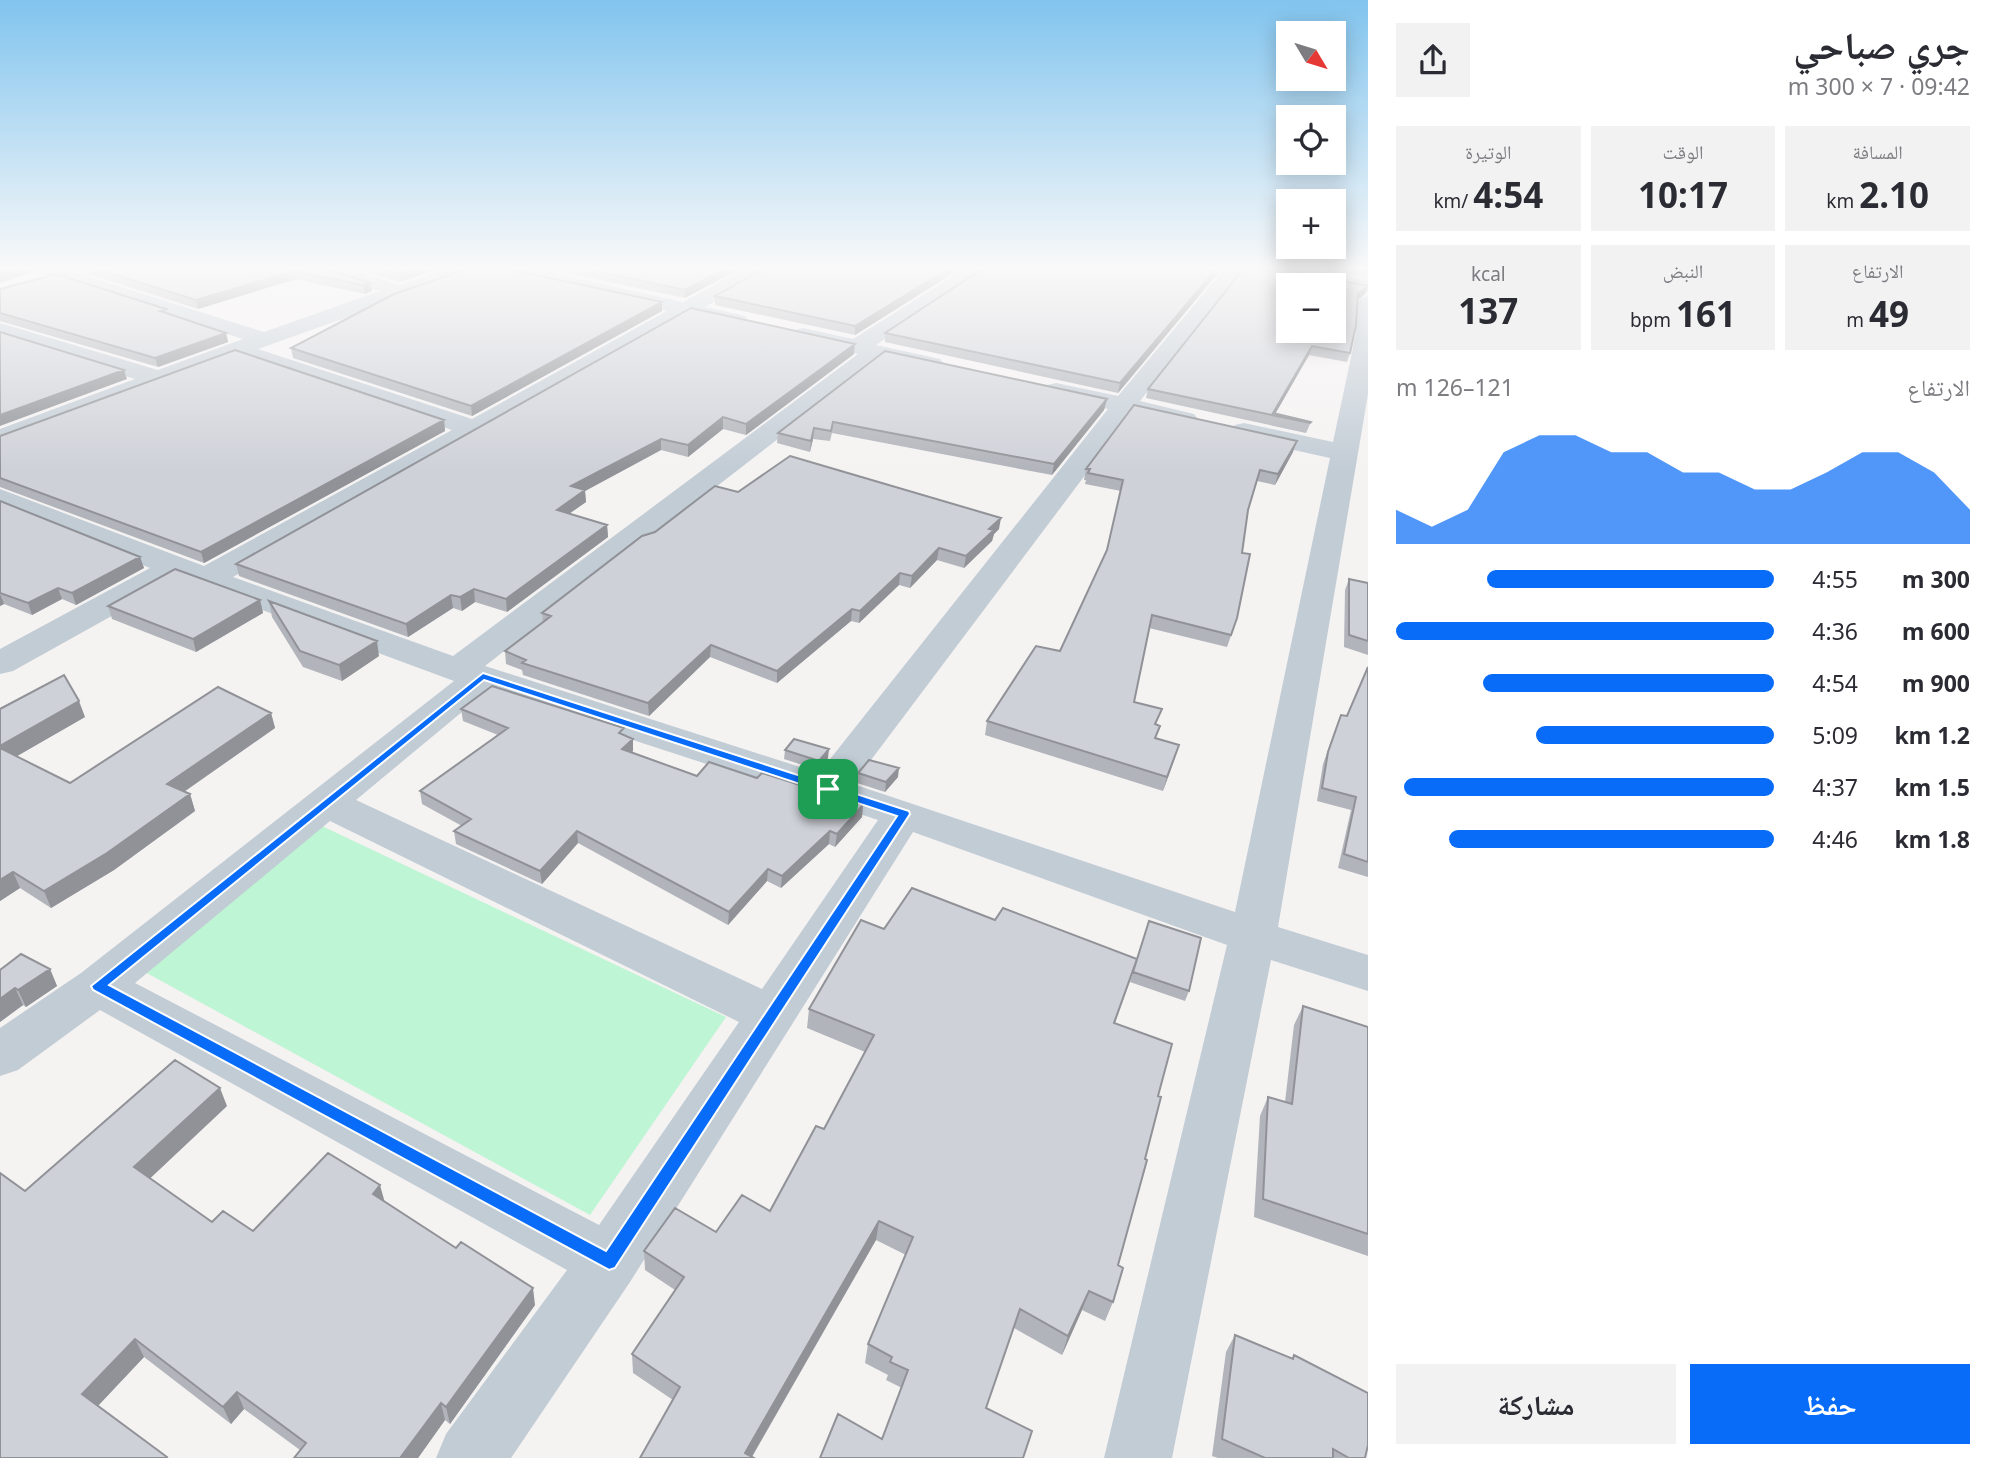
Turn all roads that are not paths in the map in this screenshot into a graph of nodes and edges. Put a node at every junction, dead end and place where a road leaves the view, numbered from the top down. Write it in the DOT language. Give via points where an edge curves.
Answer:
graph roads {
  1 [pos="17,335"];
  2 [pos="252,335"];
  3 [pos="276,335"];
  4 [pos="643,335"];
  5 [pos="802,335"];
  6 [pos="886,335"];
  7 [pos="1180,335"];
  8 [pos="1368,335"];
  9 [pos="265,339"];
  10 [pos="236,349"];
  11 [pos="867,349"];
  12 [pos="958,369"];
  13 [pos="158,378"];
  14 [pos="1040,387"];
  15 [pos="1122,405"];
  16 [pos="476,429"];
  17 [pos="0,438"];
  18 [pos="1345,453"];
  19 [pos="0,498"];
  20 [pos="191,572"];
  21 [pos="8,650"];
  22 [pos="470,673"];
  23 [pos="828,789"];
  24 [pos="325,802"];
  25 [pos="904,814"];
  26 [pos="1251,936"];
  27 [pos="1368,973"];
  28 [pos="99,986"];
  29 [pos="772,1016"];
  30 [pos="0,1055"];
  31 [pos="609,1262"];
  32 [pos="470,1458"];
  33 [pos="1138,1458"];
  1 -- 13 [label="street"];
  2 -- 9 [label="street"];
  3 -- 9 [label="street"];
  4 -- 16 [label="street"];
  5 -- 11 [label="street"];
  6 -- 11 [label="street"];
  7 -- 15 [label="street"];
  8 -- 18 [label="street"];
  9 -- 10 [label="street"];
  10 -- 13 [label="street"];
  10 -- 16 [label="street"];
  11 -- 12 [label="street"];
  11 -- 22 [label="street"];
  13 -- 17 [label="street"];
  14 -- 15 [label="street"];
  15 -- 18 [label="street"];
  15 -- 23 [label="street"];
  16 -- 20 [label="street"];
  18 -- 26 [label="street"];
  19 -- 20 [label="street"];
  20 -- 21 [label="street"];
  20 -- 22 [label="street"];
  22 -- 23 [label="street"];
  22 -- 24 [label="street"];
  23 -- 25 [label="street"];
  24 -- 28 [label="street"];
  24 -- 29 [label="street"];
  25 -- 26 [label="street"];
  25 -- 29 [label="street"];
  26 -- 27 [label="street"];
  26 -- 33 [label="street"];
  28 -- 30 [label="street"];
  28 -- 31 [label="street"];
  29 -- 31 [label="street"];
  31 -- 32 [label="street"];
}
